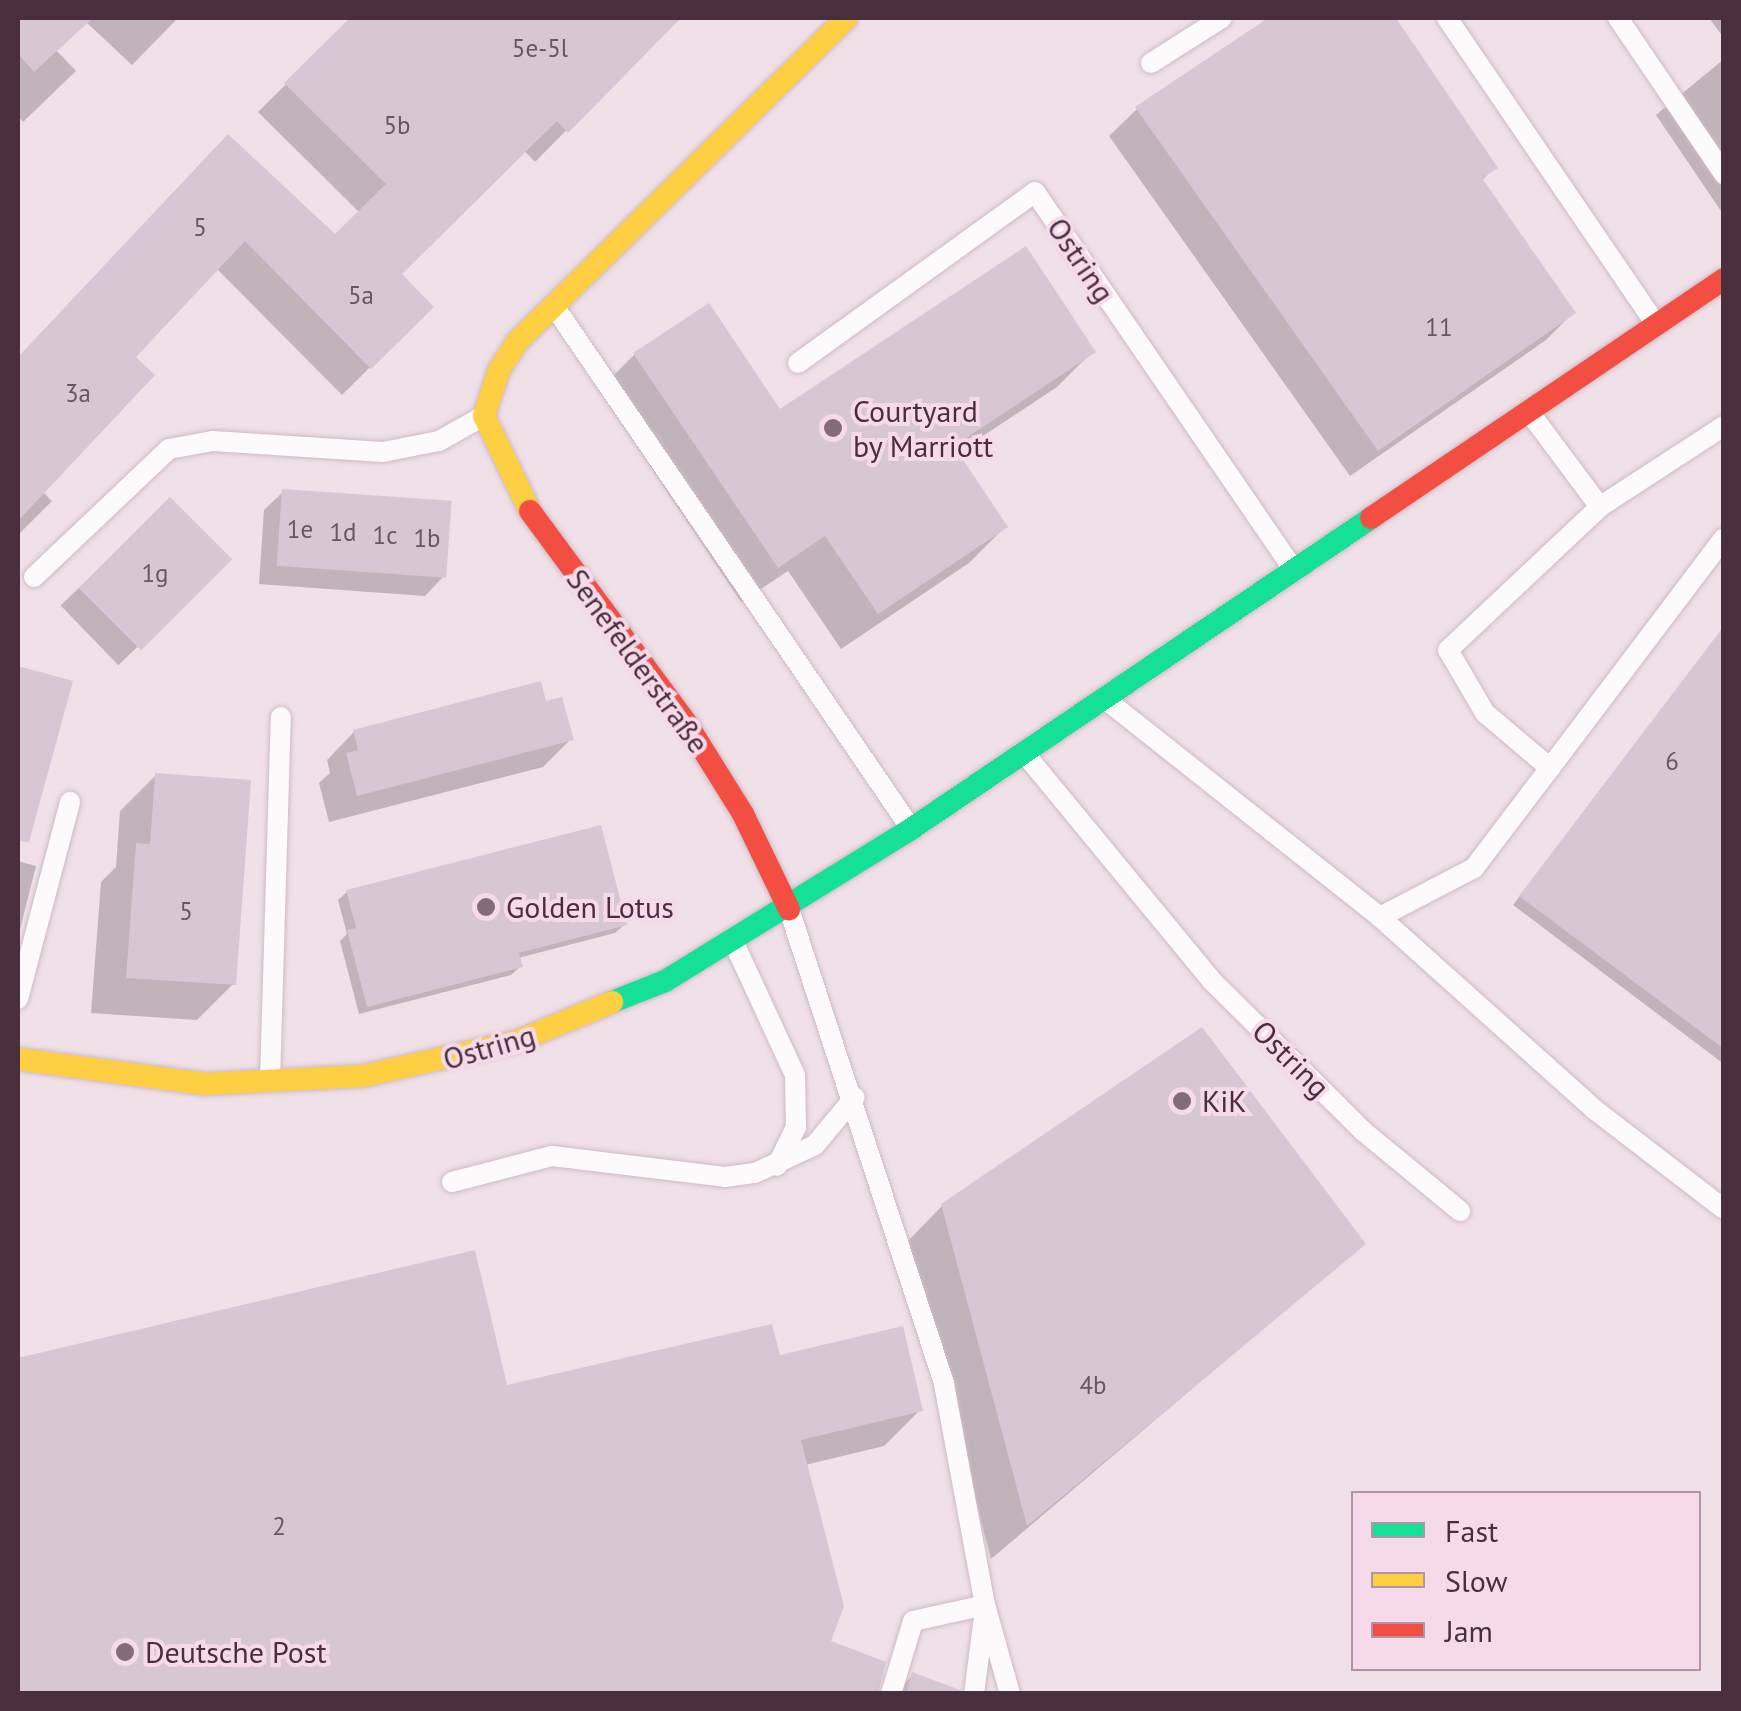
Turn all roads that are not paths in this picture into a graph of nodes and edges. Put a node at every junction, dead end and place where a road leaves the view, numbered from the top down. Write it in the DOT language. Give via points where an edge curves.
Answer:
graph roads {
  1 [pos="847,18"];
  2 [pos="1222,18"];
  3 [pos="1448,18"];
  4 [pos="1618,18"];
  5 [pos="1151,64"];
  6 [pos="1724,174"];
  7 [pos="1724,279"];
  8 [pos="554,304"];
  9 [pos="1656,324"];
  10 [pos="798,364"];
  11 [pos="1527,410"];
  12 [pos="484,416"];
  13 [pos="1724,426"];
  14 [pos="1598,508"];
  15 [pos="1724,538"];
  16 [pos="1293,570"];
  17 [pos="34,577"];
  18 [pos="1104,698"];
  19 [pos="282,717"];
  20 [pos="1024,752"];
  21 [pos="1550,768"];
  22 [pos="70,802"];
  23 [pos="911,829"];
  24 [pos="789,909"];
  25 [pos="1380,917"];
  26 [pos="734,943"];
  27 [pos="18,1000"];
  28 [pos="18,1059"];
  29 [pos="270,1083"];
  30 [pos="856,1097"];
  31 [pos="777,1166"];
  32 [pos="452,1182"];
  33 [pos="1724,1209"];
  34 [pos="1460,1212"];
  35 [pos="985,1605"];
  36 [pos="891,1694"];
  37 [pos="974,1694"];
  38 [pos="1010,1694"];
  1 -- 8 [label="street"];
  2 -- 5 [label="lane"];
  3 -- 9 [label="lane"];
  4 -- 6 [label="lane"];
  7 -- 9 [label="street, Ostring"];
  8 -- 12 [label="street" via="499,370"];
  8 -- 23 [label="lane"];
  9 -- 11 [label="street, Ostring"];
  10 -- 16 [label="lane, Ostring" via="1034,192"];
  11 -- 14 [label="lane"];
  11 -- 16 [label="street, Ostring"];
  12 -- 17 [label="lane" via="412,449 213,440 168,449"];
  12 -- 24 [label="street, Senefelderstraße" via="521,499 688,724 743,814"];
  13 -- 14 [label="lane"];
  14 -- 21 [label="lane" via="1448,650 1485,714"];
  15 -- 21 [label="lane"];
  16 -- 18 [label="street, Ostring"];
  18 -- 20 [label="street, Ostring"];
  18 -- 25 [label="lane"];
  19 -- 29 [label="lane"];
  20 -- 23 [label="street, Ostring"];
  20 -- 34 [label="lane, Ostring" via="1212,981 1363,1131"];
  21 -- 25 [label="lane" via="1474,868"];
  22 -- 27 [label="lane"];
  23 -- 24 [label="street, Ostring"];
  24 -- 26 [label="street, Ostring"];
  24 -- 30 [label="lane"];
  25 -- 33 [label="lane" via="1595,1110"];
  26 -- 29 [label="street, Ostring" via="592,1014 518,1041 363,1076"];
  26 -- 31 [label="lane" via="795,1075 796,1127"];
  28 -- 29 [label="street, Ostring" via="126,1078"];
  30 -- 31 [label="lane" via="834,1129"];
  30 -- 35 [label="lane" via="944,1384"];
  31 -- 32 [label="lane" via="725,1177 552,1156"];
  35 -- 36 [label="lane" via="913,1621"];
  35 -- 37 [label="lane"];
  35 -- 38 [label="lane"];
}
